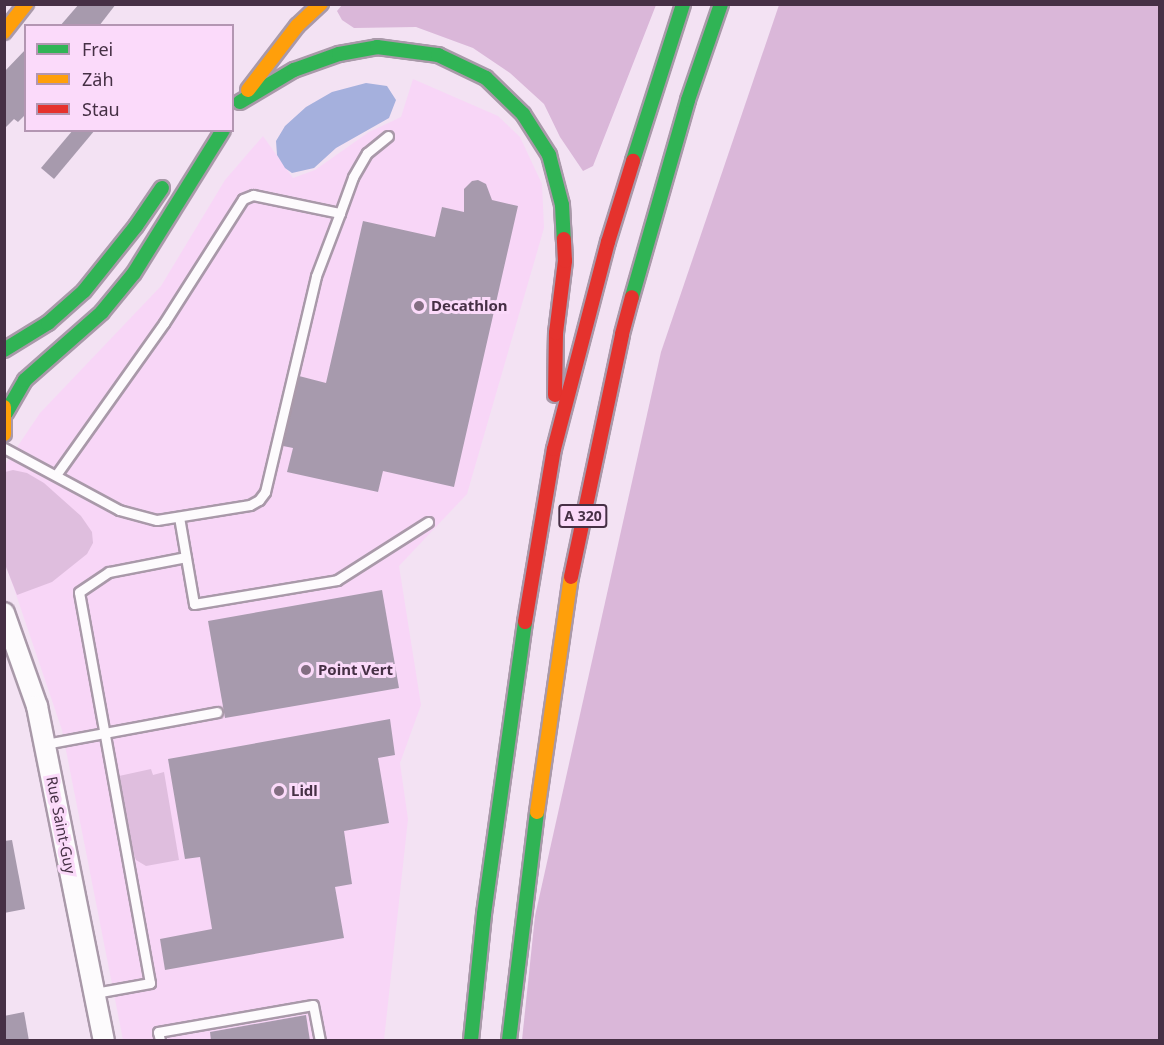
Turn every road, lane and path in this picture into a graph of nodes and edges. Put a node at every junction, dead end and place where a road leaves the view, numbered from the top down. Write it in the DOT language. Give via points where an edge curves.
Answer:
graph roads {
  1 [pos="321,4"];
  2 [pos="683,4"];
  3 [pos="721,4"];
  4 [pos="23,9"];
  5 [pos="4,31"];
  6 [pos="718,54"];
  7 [pos="688,100"];
  8 [pos="240,102"];
  9 [pos="234,112"];
  10 [pos="222,132"];
  11 [pos="388,136"];
  12 [pos="170,176"];
  13 [pos="340,213"];
  14 [pos="4,350"];
  15 [pos="5,410"];
  16 [pos="4,434"];
  17 [pos="4,448"];
  18 [pos="554,449"];
  19 [pos="56,475"];
  20 [pos="179,517"];
  21 [pos="428,522"];
  22 [pos="186,557"];
  23 [pos="4,613"];
  24 [pos="217,712"];
  25 [pos="105,733"];
  26 [pos="45,744"];
  27 [pos="95,993"];
  28 [pos="104,1041"];
  29 [pos="160,1041"];
  30 [pos="320,1041"];
  31 [pos="471,1041"];
  32 [pos="509,1041"];
  1 -- 8 [label="main road" via="271,57"];
  2 -- 18 [label="main road, A 320" via="608,242"];
  3 -- 7 [label="main road, A 320"];
  4 -- 5 [label="main road"];
  6 -- 7 [label="main road"];
  7 -- 32 [label="main road, A 320" via="622,334 568,590"];
  8 -- 9 [label="main road"];
  8 -- 18 [label="main road" via="294,70 339,54 377,47 438,55 463,66 486,78 523,114 549,155 562,205 565,261 556,333"];
  10 -- 15 [label="main road" via="134,273 102,312 26,380"];
  11 -- 13 [label="lane" via="366,153"];
  12 -- 14 [label="main road" via="84,291 32,335"];
  13 -- 19 [label="lane" via="253,195 243,199 158,332"];
  13 -- 20 [label="lane" via="316,276 266,492 250,506"];
  15 -- 16 [label="main road"];
  17 -- 19 [label="lane"];
  18 -- 31 [label="main road, A 320" via="514,682"];
  19 -- 20 [label="lane" via="119,510 157,520"];
  20 -- 22 [label="lane"];
  21 -- 22 [label="lane" via="337,580 194,604"];
  22 -- 25 [label="lane" via="109,572 79,592"];
  23 -- 26 [label="street, Rue Saint-Guy" via="25,667"];
  24 -- 25 [label="lane"];
  25 -- 26 [label="lane"];
  25 -- 27 [label="lane" via="150,983"];
  26 -- 27 [label="street, Rue Saint-Guy"];
  27 -- 28 [label="street, Rue Saint-Guy"];
  29 -- 30 [label="lane" via="158,1032 314,1005"];
}
